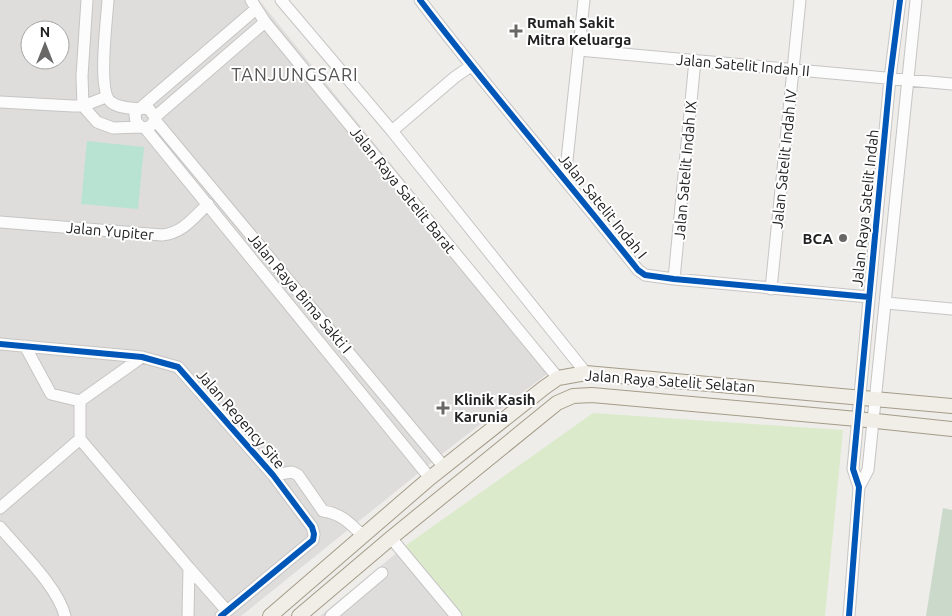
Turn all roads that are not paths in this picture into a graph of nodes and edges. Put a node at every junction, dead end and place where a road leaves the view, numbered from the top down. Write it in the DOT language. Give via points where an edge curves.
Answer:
graph roads {
  1 [pos="87,0"];
  2 [pos="108,0"];
  3 [pos="282,0"];
  4 [pos="420,0"];
  5 [pos="584,0"];
  6 [pos="800,0"];
  7 [pos="900,0"];
  8 [pos="916,0"];
  9 [pos="253,4"];
  10 [pos="265,22"];
  11 [pos="579,50"];
  12 [pos="695,60"];
  13 [pos="471,66"];
  14 [pos="793,69"];
  15 [pos="890,78"];
  16 [pos="908,80"];
  17 [pos="952,84"];
  18 [pos="106,97"];
  19 [pos="0,102"];
  20 [pos="83,106"];
  21 [pos="142,109"];
  22 [pos="155,118"];
  23 [pos="143,128"];
  24 [pos="392,131"];
  25 [pos="566,179"];
  26 [pos="880,195"];
  27 [pos="896,197"];
  28 [pos="208,204"];
  29 [pos="0,222"];
  30 [pos="674,279"];
  31 [pos="771,289"];
  32 [pos="869,297"];
  33 [pos="886,303"];
  34 [pos="952,309"];
  35 [pos="0,344"];
  36 [pos="25,346"];
  37 [pos="142,357"];
  38 [pos="586,373"];
  39 [pos="558,378"];
  40 [pos="859,397"];
  41 [pos="876,398"];
  42 [pos="80,401"];
  43 [pos="952,406"];
  44 [pos="858,419"];
  45 [pos="873,421"];
  46 [pos="952,430"];
  47 [pos="418,434"];
  48 [pos="80,439"];
  49 [pos="404,445"];
  50 [pos="444,467"];
  51 [pos="273,475"];
  52 [pos="430,478"];
  53 [pos="859,487"];
  54 [pos="0,508"];
  55 [pos="322,511"];
  56 [pos="308,520"];
  57 [pos="377,522"];
  58 [pos="0,527"];
  59 [pos="362,535"];
  60 [pos="391,538"];
  61 [pos="188,568"];
  62 [pos="382,574"];
  63 [pos="224,613"];
  64 [pos="65,616"];
  65 [pos="188,616"];
  66 [pos="270,616"];
  67 [pos="300,616"];
  68 [pos="331,616"];
  69 [pos="456,616"];
  70 [pos="849,616"];
  1 -- 20 [label="street"];
  2 -- 18 [label="street" via="103,76"];
  3 -- 24 [label="street, Jalan Raya Satelit Barat"];
  4 -- 13 [label="street, Jalan Satelit Indah I"];
  5 -- 11 [label="street"];
  6 -- 14 [label="street, Jalan Satelit Indah IV"];
  7 -- 15 [label="street, Jalan Raya Satelit Indah"];
  8 -- 16 [label="street, Jalan Raya Satelit Indah"];
  9 -- 10 [label="street, Jalan Raya Satelit Barat"];
  9 -- 21 [label="street"];
  10 -- 22 [label="street"];
  10 -- 39 [label="street, Jalan Raya Satelit Barat"];
  11 -- 12 [label="street, Jalan Satelit Indah II"];
  11 -- 25 [label="street"];
  12 -- 14 [label="street, Jalan Satelit Indah II"];
  12 -- 30 [label="street, Jalan Satelit Indah IX"];
  13 -- 24 [label="street"];
  13 -- 25 [label="street, Jalan Satelit Indah I"];
  14 -- 15 [label="street, Jalan Satelit Indah II"];
  14 -- 31 [label="street, Jalan Satelit Indah IV"];
  15 -- 16 [label="street, Jalan Satelit Indah II"];
  15 -- 26 [label="street, Jalan Raya Satelit Indah"];
  16 -- 17 [label="street, Jalan Satelit Indah II"];
  16 -- 27 [label="street, Jalan Raya Satelit Indah"];
  18 -- 20 [label="street"];
  18 -- 21 [label="street" via="122,107"];
  19 -- 20 [label="street"];
  20 -- 23 [label="street" via="97,122 113,128"];
  21 -- 22 [label="street" via="150,109"];
  21 -- 23 [label="street" via="135,118"];
  22 -- 23 [label="street" via="152,126"];
  22 -- 47 [label="street, Jalan Raya Bima Sakti I"];
  23 -- 28 [label="street, Jalan Raya Bima Sakti I"];
  24 -- 38 [label="street, Jalan Raya Satelit Barat"];
  25 -- 30 [label="street, Jalan Satelit Indah I" via="638,270 645,275"];
  26 -- 27 [label="street"];
  26 -- 32 [label="street, Jalan Raya Satelit Indah"];
  27 -- 33 [label="street, Jalan Raya Satelit Indah"];
  28 -- 29 [label="street, Jalan Yupiter" via="181,230 162,235"];
  28 -- 49 [label="street, Jalan Raya Bima Sakti I"];
  30 -- 31 [label="street, Jalan Satelit Indah I"];
  31 -- 32 [label="street, Jalan Satelit Indah I"];
  32 -- 40 [label="street, Jalan Raya Satelit Indah"];
  33 -- 34 [label="street"];
  33 -- 41 [label="street, Jalan Raya Satelit Indah"];
  35 -- 36 [label="street, Jalan Regency Site"];
  36 -- 37 [label="street, Jalan Regency Site"];
  36 -- 42 [label="street" via="51,394"];
  37 -- 42 [label="street"];
  37 -- 51 [label="street, Jalan Regency Site" via="183,371"];
  38 -- 39 [label="main road, Jalan Raya Satelit Selatan"];
  38 -- 40 [label="main road, Jalan Raya Satelit Selatan"];
  39 -- 50 [label="main road, Jalan Raya Satelit Selatan"];
  40 -- 41 [label="main road, Jalan Raya Satelit Selatan"];
  40 -- 44 [label="street, Jalan Raya Satelit Indah"];
  41 -- 43 [label="main road, Jalan Raya Satelit Selatan"];
  41 -- 45 [label="street, Jalan Raya Satelit Indah"];
  42 -- 48 [label="street"];
  44 -- 45 [label="main road, Jalan Raya Satelit Selatan"];
  44 -- 53 [label="street, Jalan Raya Satelit Indah" via="853,469"];
  44 -- 60 [label="main road, Jalan Raya Satelit Selatan" via="592,395 573,396 557,403"];
  45 -- 46 [label="main road, Jalan Raya Satelit Selatan"];
  45 -- 53 [label="street, Jalan Raya Satelit Indah" via="868,470"];
  47 -- 49 [label="street"];
  47 -- 50 [label="street, Jalan Raya Bima Sakti I"];
  48 -- 54 [label="street"];
  48 -- 61 [label="street"];
  49 -- 52 [label="street, Jalan Raya Bima Sakti I"];
  50 -- 52 [label="main road, Jalan Raya Satelit Selatan"];
  51 -- 55 [label="street, Jalan Regency Site" via="292,472 298,475"];
  51 -- 56 [label="street, Jalan Regency Site"];
  52 -- 57 [label="main road, Jalan Raya Satelit Selatan"];
  53 -- 70 [label="street"];
  55 -- 56 [label="street"];
  55 -- 59 [label="street" via="334,512"];
  56 -- 63 [label="street" via="313,540"];
  57 -- 59 [label="main road, Jalan Raya Satelit Selatan"];
  57 -- 60 [label="main road"];
  58 -- 64 [label="street" via="54,591"];
  59 -- 66 [label="main road, Jalan Raya Satelit Selatan"];
  60 -- 67 [label="main road, Jalan Raya Satelit Selatan"];
  60 -- 69 [label="street"];
  61 -- 63 [label="street"];
  61 -- 65 [label="street"];
  62 -- 68 [label="street"];
}
